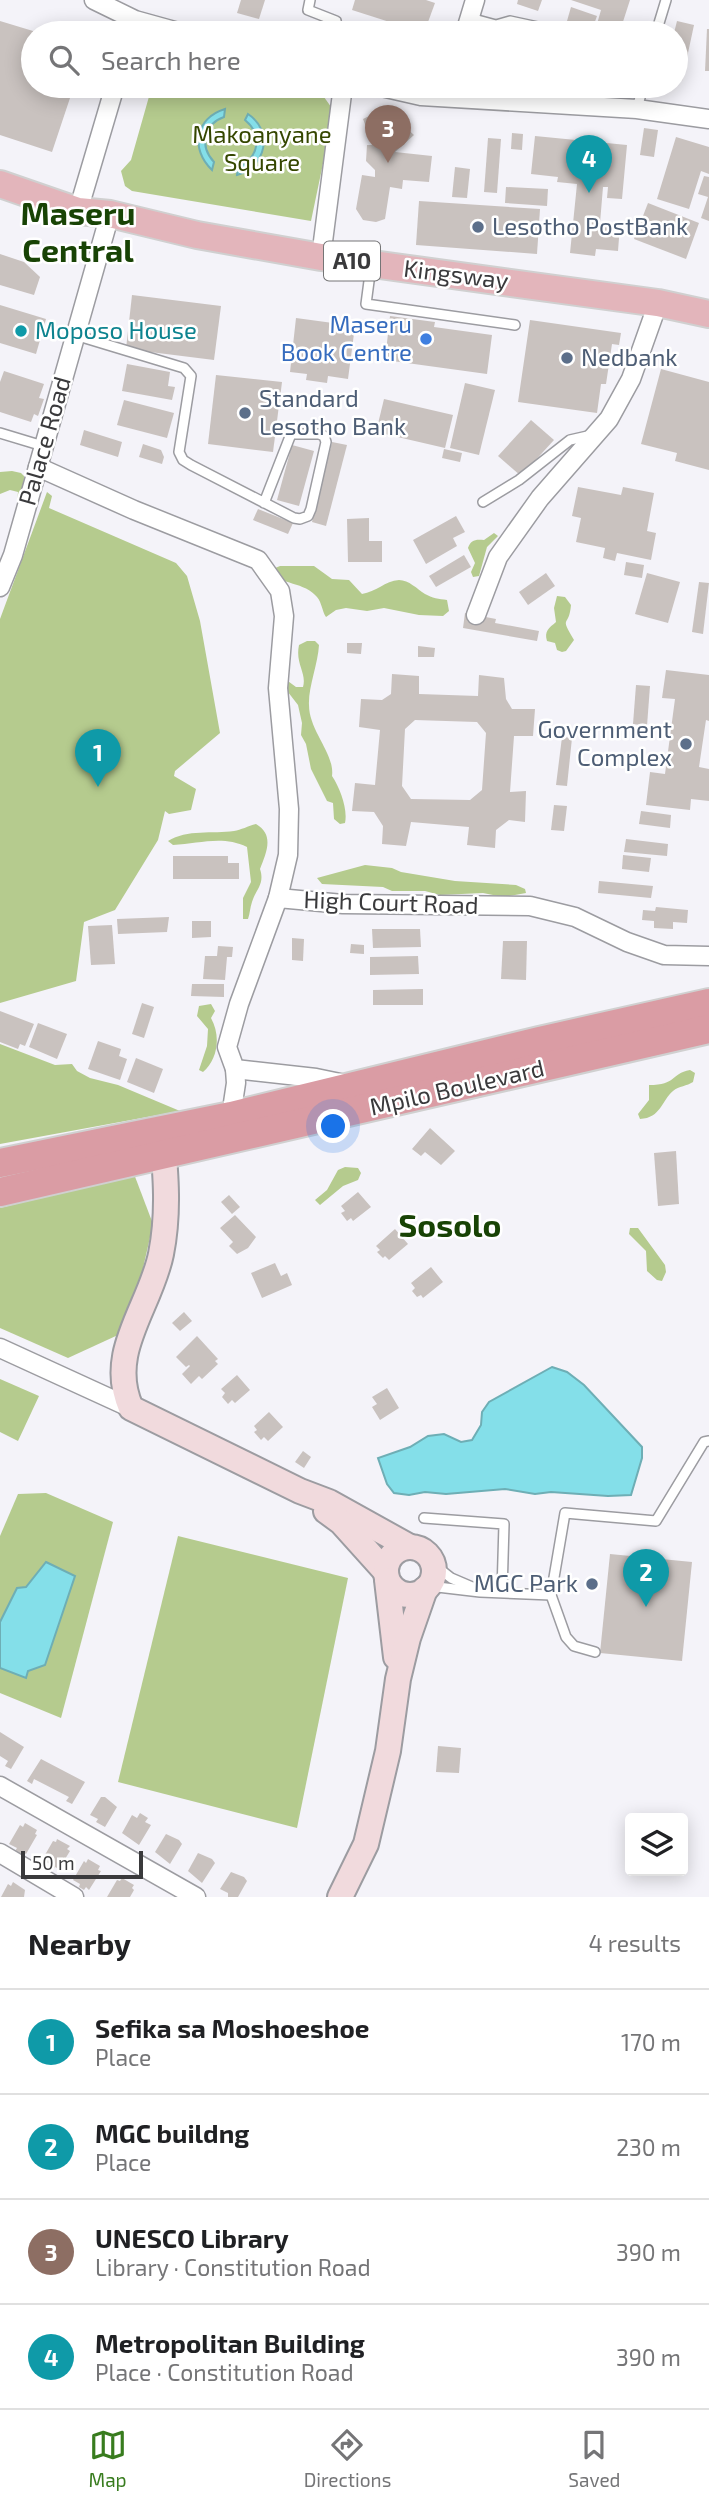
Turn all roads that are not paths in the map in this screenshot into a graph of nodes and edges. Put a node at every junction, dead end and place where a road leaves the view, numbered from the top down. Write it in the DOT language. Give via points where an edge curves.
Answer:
graph roads {
  1 [pos="94,0"];
  2 [pos="310,0"];
  3 [pos="666,0"];
  4 [pos="118,5"];
  5 [pos="129,21"];
  6 [pos="335,21"];
  7 [pos="660,21"];
  8 [pos="111,98"];
  9 [pos="341,98"];
  10 [pos="515,98"];
  11 [pos="640,98"];
  12 [pos="637,109"];
  13 [pos="709,119"];
  14 [pos="0,184"];
  15 [pos="78,211"];
  16 [pos="110,214"];
  17 [pos="321,257"];
  18 [pos="371,264"];
  19 [pos="658,303"];
  20 [pos="709,314"];
  21 [pos="515,324"];
  22 [pos="75,335"];
  23 [pos="0,433"];
  24 [pos="593,435"];
  25 [pos="43,446"];
  26 [pos="38,467"];
  27 [pos="483,502"];
  28 [pos="264,503"];
  29 [pos="0,587"];
  30 [pos="476,615"];
  31 [pos="278,898"];
  32 [pos="709,956"];
  33 [pos="709,1003"];
  34 [pos="709,1029"];
  35 [pos="235,1069"];
  36 [pos="350,1086"];
  37 [pos="231,1116"];
  38 [pos="163,1143"];
  39 [pos="0,1163"];
  40 [pos="0,1192"];
  41 [pos="0,1348"];
  42 [pos="131,1408"];
  43 [pos="709,1441"];
  44 [pos="300,1491"];
  45 [pos="424,1518"];
  46 [pos="410,1547"];
  47 [pos="387,1576"];
  48 [pos="429,1579"];
  49 [pos="480,1592"];
  50 [pos="502,1592"];
  51 [pos="551,1595"];
  52 [pos="595,1651"];
  53 [pos="398,1679"];
  54 [pos="0,1786"];
  55 [pos="0,1853"];
  56 [pos="74,1897"];
  57 [pos="197,1897"];
  58 [pos="340,1897"];
  1 -- 4 [label="street"];
  2 -- 6 [label="lane" via="308,10"];
  3 -- 7 [label="lane"];
  4 -- 5 [label="street"];
  8 -- 15 [label="street"];
  9 -- 17 [label="street"];
  10 -- 12 [label="street"];
  11 -- 12 [label="lane"];
  12 -- 13 [label="street"];
  14 -- 15 [label="main road, Kingsway / A10"];
  15 -- 16 [label="main road, Kingsway / A10"];
  16 -- 17 [label="main road, Kingsway / A10"];
  16 -- 22 [label="street, Palace Road"];
  17 -- 18 [label="main road, Kingsway / A10"];
  18 -- 19 [label="main road, Kingsway / A10"];
  18 -- 21 [label="lane" via="366,304"];
  19 -- 20 [label="main road, Kingsway / A10"];
  19 -- 24 [label="street" via="631,379 609,419"];
  22 -- 25 [label="street, Palace Road"];
  22 -- 28 [label="lane" via="184,368 191,376 179,452 183,460"];
  23 -- 25 [label="lane"];
  24 -- 27 [label="lane" via="570,440"];
  24 -- 30 [label="street" via="498,557"];
  25 -- 26 [label="street, Palace Road"];
  26 -- 29 [label="street, Palace Road"];
  26 -- 31 [label="street" via="258,560 280,591 284,617 278,688 289,810 288,855"];
  28 -- 28 [label="lane" via="294,518 308,516 327,442 324,436 291,433"];
  31 -- 32 [label="street, High Court Road" via="343,904 530,906 575,917 626,942 664,954"];
  31 -- 35 [label="street, High Court Road" via="227,1047"];
  33 -- 36 [label="highway, Mpilo Boulevard"];
  34 -- 38 [label="highway, Mpilo Boulevard"];
  35 -- 36 [label="street"];
  35 -- 37 [label="street, High Court Road"];
  36 -- 37 [label="highway, Mpilo Boulevard"];
  37 -- 38 [label="highway, Mpilo Boulevard"];
  38 -- 39 [label="highway, Mpilo Boulevard"];
  38 -- 40 [label="highway, Mpilo Boulevard"];
  38 -- 42 [label="main road" via="167,1193 161,1256 123,1360 124,1393"];
  41 -- 42 [label="street"];
  42 -- 44 [label="main road"];
  43 -- 51 [label="lane" via="704,1442 656,1521 565,1513"];
  44 -- 46 [label="main road"];
  44 -- 47 [label="main road" via="341,1522"];
  45 -- 50 [label="lane" via="505,1524"];
  46 -- 47 [label="main road" via="395,1552"];
  46 -- 48 [label="main road" via="423,1552"];
  47 -- 48 [label="main road" via="404,1594 419,1593"];
  47 -- 53 [label="main road"];
  48 -- 49 [label="lane"];
  48 -- 49 [label="lane" via="451,1578"];
  48 -- 53 [label="main road"];
  49 -- 50 [label="lane"];
  50 -- 51 [label="lane"];
  51 -- 52 [label="lane" via="566,1637 574,1646"];
  53 -- 58 [label="main road" via="388,1751 366,1844"];
  54 -- 57 [label="street"];
  55 -- 56 [label="street"];
}
